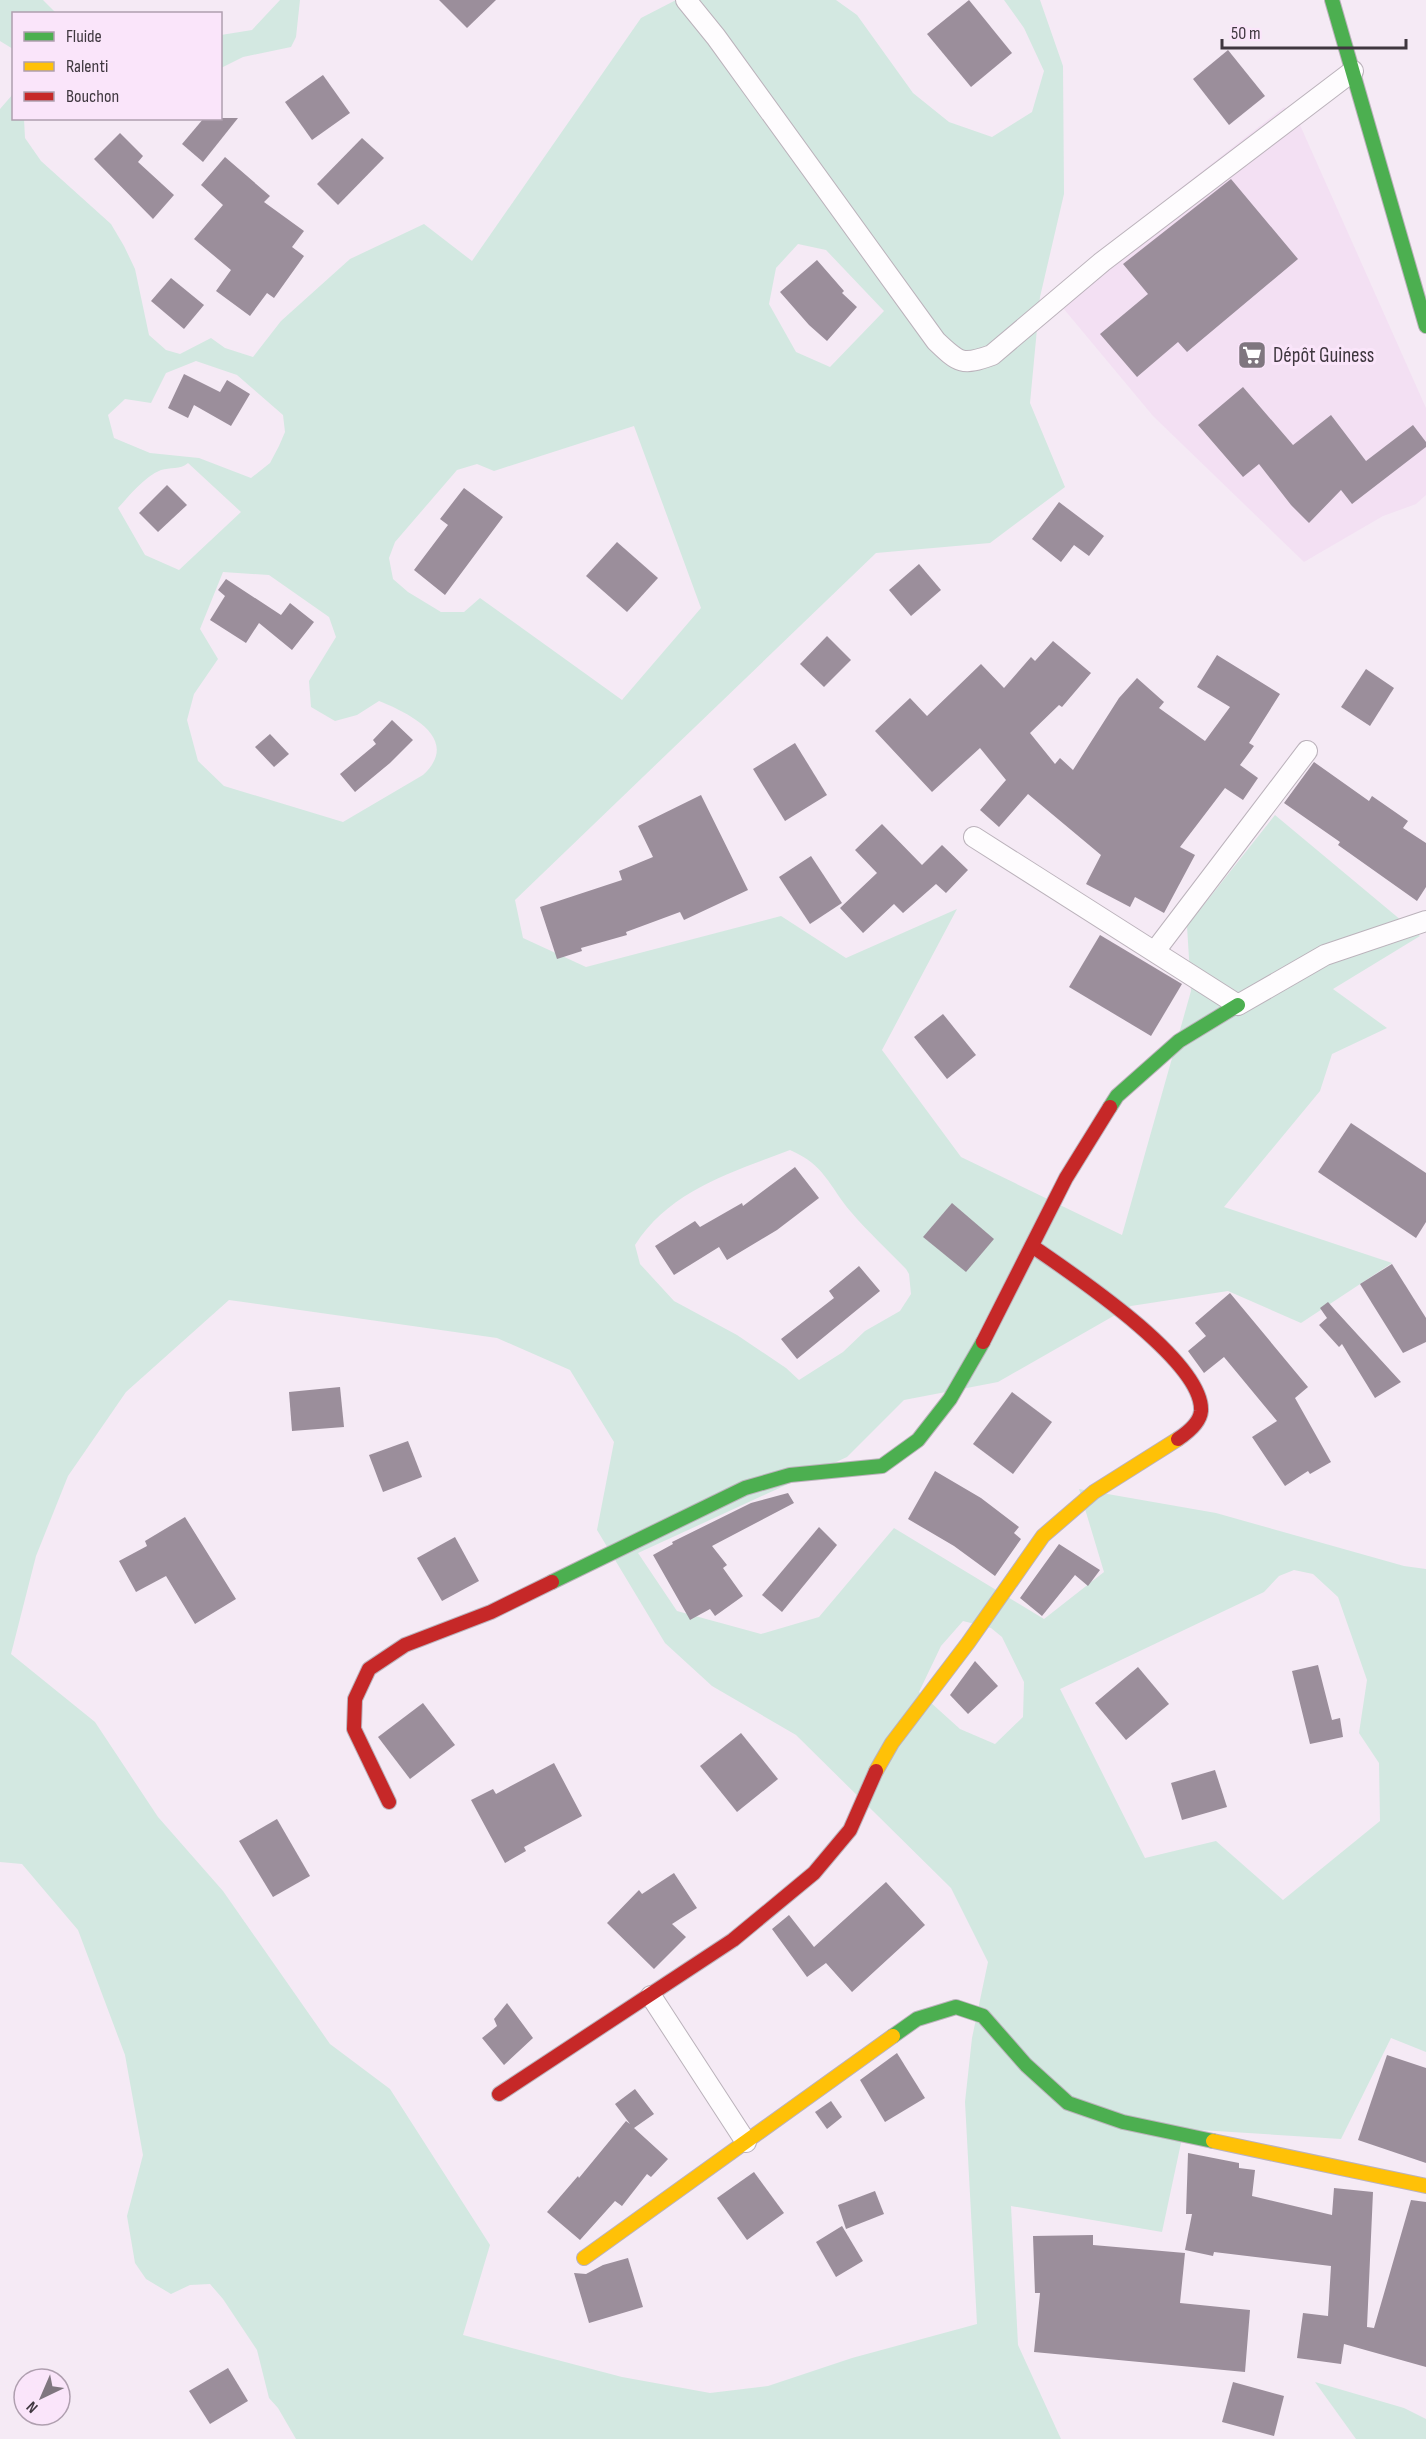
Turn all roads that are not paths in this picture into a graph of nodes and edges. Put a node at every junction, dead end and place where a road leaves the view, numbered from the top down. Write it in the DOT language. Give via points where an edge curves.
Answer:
graph roads {
  1 [pos="686,0"];
  2 [pos="1332,0"];
  3 [pos="1353,71"];
  4 [pos="1426,326"];
  5 [pos="1307,751"];
  6 [pos="974,837"];
  7 [pos="1426,921"];
  8 [pos="1155,951"];
  9 [pos="1238,1005"];
  10 [pos="1032,1246"];
  11 [pos="389,1802"];
  12 [pos="651,1996"];
  13 [pos="499,2094"];
  14 [pos="746,2142"];
  15 [pos="1426,2186"];
  16 [pos="584,2258"];
  1 -- 3 [label="street" via="936,341 956,360 972,363 992,355 1102,262"];
  2 -- 3 [label="main road"];
  3 -- 4 [label="main road"];
  5 -- 8 [label="street"];
  6 -- 8 [label="street"];
  7 -- 9 [label="street" via="1325,955"];
  8 -- 9 [label="street"];
  9 -- 10 [label="main road" via="1179,1041 1117,1096 1066,1178"];
  10 -- 11 [label="main road" via="950,1399 918,1440 882,1466 790,1475 745,1488 491,1612 405,1645 369,1669 355,1700 354,1729"];
  10 -- 12 [label="main road" via="1117,1305 1170,1354 1194,1388 1201,1408 1197,1422 1187,1433 1094,1492 1043,1536 892,1743 850,1830 814,1873 733,1940"];
  12 -- 13 [label="main road"];
  12 -- 14 [label="street"];
  14 -- 15 [label="main road" via="917,2019 956,2007 983,2016 1026,2065 1068,2103 1123,2122"];
  14 -- 16 [label="main road"];
}
